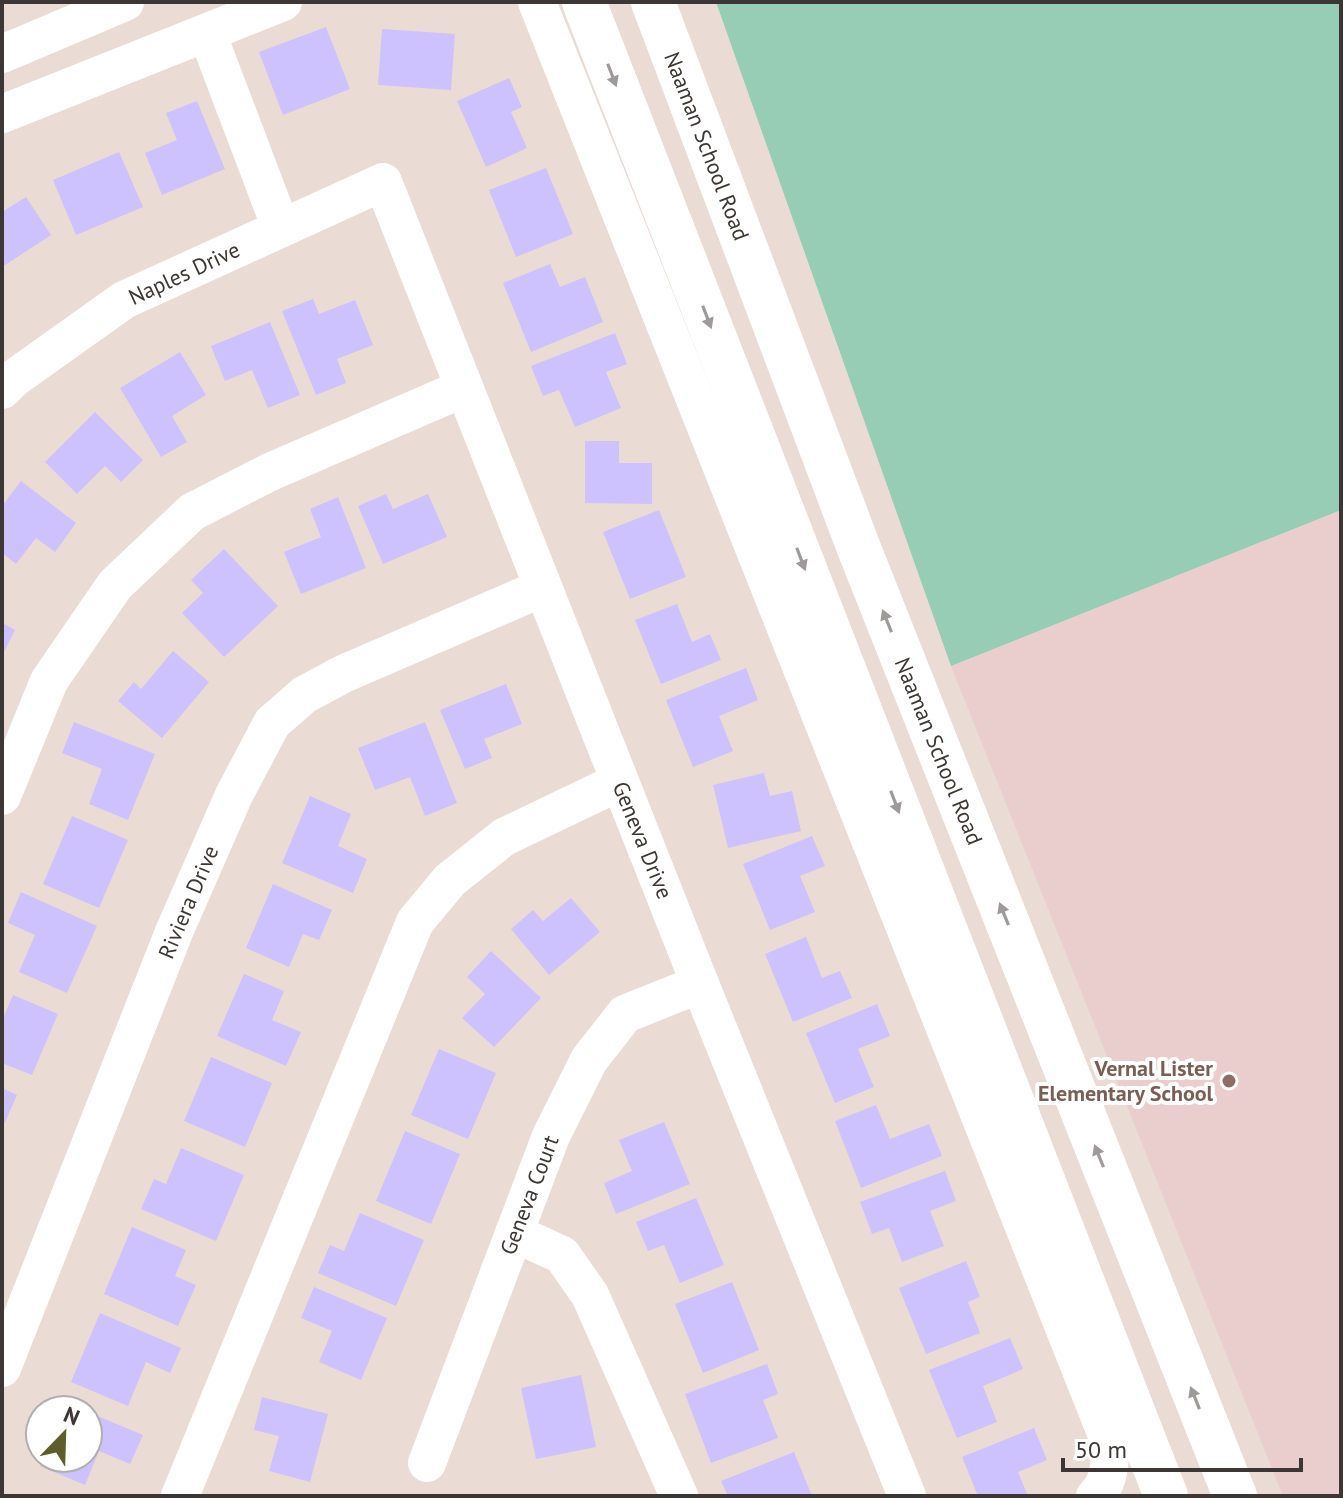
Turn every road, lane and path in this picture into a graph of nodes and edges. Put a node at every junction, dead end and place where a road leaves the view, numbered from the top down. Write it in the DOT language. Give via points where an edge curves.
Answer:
graph roads {
  1 [pos="125,2"];
  2 [pos="283,2"];
  3 [pos="537,2"];
  4 [pos="584,2"];
  5 [pos="653,2"];
  6 [pos="207,33"];
  7 [pos="2,54"];
  8 [pos="2,114"];
  9 [pos="383,182"];
  10 [pos="281,228"];
  11 [pos="464,388"];
  12 [pos="2,390"];
  13 [pos="542,588"];
  14 [pos="619,782"];
  15 [pos="2,796"];
  16 [pos="700,984"];
  17 [pos="514,1233"];
  18 [pos="2,1368"];
  19 [pos="427,1463"];
  20 [pos="180,1496"];
  21 [pos="679,1496"];
  22 [pos="907,1496"];
  23 [pos="1095,1496"];
  24 [pos="1166,1496"];
  25 [pos="1235,1496"];
  1 -- 7 [label="street"];
  2 -- 6 [label="street"];
  3 -- 23 [label="street" via="1110,1443 1110,1469"];
  4 -- 24 [label="main road, one-way"];
  25 -- 5 [label="main road, Naaman School Road, one-way" via="858,546"];
  6 -- 8 [label="street"];
  6 -- 10 [label="street"];
  9 -- 10 [label="street, Naples Drive"];
  9 -- 11 [label="street, Geneva Drive"];
  10 -- 12 [label="street, Naples Drive" via="124,300"];
  11 -- 13 [label="street, Geneva Drive"];
  11 -- 15 [label="street" via="270,472 192,512 115,585 49,681"];
  13 -- 14 [label="street, Geneva Drive"];
  13 -- 18 [label="street, Riviera Drive" via="343,674 304,695 272,723 174,932"];
  14 -- 16 [label="street, Geneva Drive"];
  14 -- 20 [label="street" via="504,837 450,880 415,922"];
  16 -- 17 [label="street, Geneva Court" via="625,1014 589,1060 551,1136"];
  16 -- 22 [label="street, Geneva Drive"];
  17 -- 19 [label="street, Geneva Court"];
  17 -- 21 [label="street" via="562,1255 590,1295"];
}
